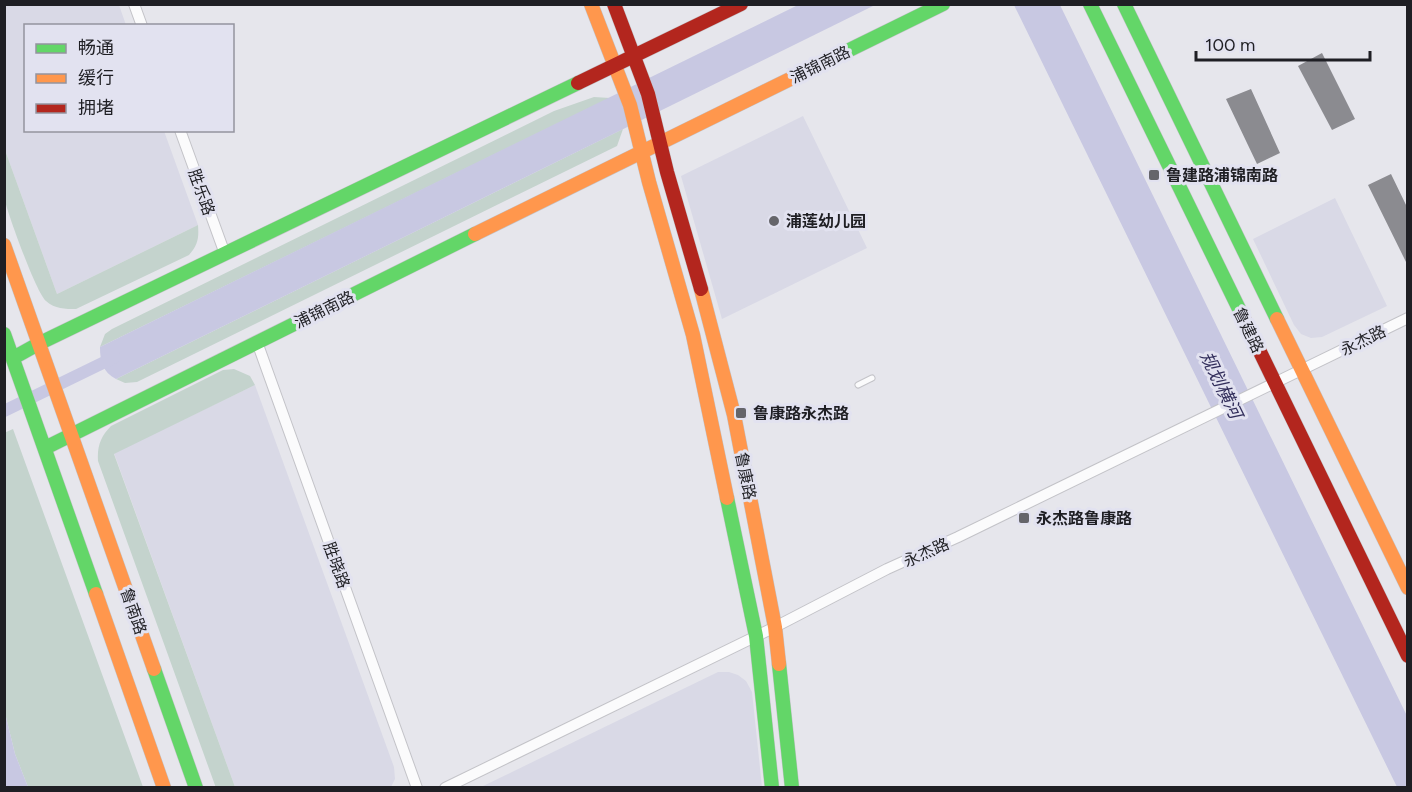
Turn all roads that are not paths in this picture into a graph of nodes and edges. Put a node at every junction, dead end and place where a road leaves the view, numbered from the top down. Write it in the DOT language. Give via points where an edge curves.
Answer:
graph roads {
  1 [pos="134,4"];
  2 [pos="591,4"];
  3 [pos="614,4"];
  4 [pos="741,4"];
  5 [pos="943,4"];
  6 [pos="1090,4"];
  7 [pos="1124,4"];
  8 [pos="141,24"];
  9 [pos="634,56"];
  10 [pos="615,65"];
  11 [pos="181,132"];
  12 [pos="660,142"];
  13 [pos="641,152"];
  14 [pos="4,245"];
  15 [pos="225,254"];
  16 [pos="1407,318"];
  17 [pos="4,334"];
  18 [pos="257,342"];
  19 [pos="40,344"];
  20 [pos="13,358"];
  21 [pos="1301,370"];
  22 [pos="872,378"];
  23 [pos="1274,383"];
  24 [pos="858,385"];
  25 [pos="71,434"];
  26 [pos="45,448"];
  27 [pos="1407,588"];
  28 [pos="775,627"];
  29 [pos="756,636"];
  30 [pos="1407,656"];
  31 [pos="164,788"];
  32 [pos="196,788"];
  33 [pos="417,788"];
  34 [pos="446,788"];
  35 [pos="772,788"];
  36 [pos="792,788"];
  1 -- 8 [label="street"];
  2 -- 10 [label="street, 鲁康路"];
  3 -- 9 [label="street, 鲁康路"];
  4 -- 9 [label="street"];
  5 -- 12 [label="street, 浦锦南路"];
  6 -- 23 [label="street, 鲁建路"];
  7 -- 21 [label="street, 鲁建路"];
  9 -- 10 [label="street"];
  9 -- 12 [label="street, 鲁康路"];
  10 -- 13 [label="street, 鲁康路"];
  10 -- 15 [label="street"];
  11 -- 15 [label="street, 胜乐路"];
  12 -- 13 [label="street, 浦锦南路"];
  12 -- 28 [label="street, 鲁康路" via="734,415"];
  13 -- 18 [label="street, 浦锦南路"];
  13 -- 29 [label="street, 鲁康路" via="693,335"];
  14 -- 19 [label="street"];
  15 -- 19 [label="street"];
  16 -- 21 [label="street, 永杰路"];
  17 -- 20 [label="street"];
  18 -- 25 [label="street, 浦锦南路"];
  18 -- 33 [label="street, 胜晓路"];
  19 -- 20 [label="street"];
  19 -- 25 [label="street, 鲁南路"];
  20 -- 26 [label="street, 鲁南路"];
  21 -- 23 [label="street, 永杰路"];
  21 -- 27 [label="street, 鲁建路"];
  22 -- 24 [label="lane"];
  23 -- 28 [label="street, 永杰路"];
  23 -- 30 [label="street, 鲁建路"];
  25 -- 26 [label="street, 浦锦南路"];
  25 -- 32 [label="street, 鲁南路"];
  26 -- 31 [label="street, 鲁南路"];
  28 -- 29 [label="street, 永杰路"];
  28 -- 36 [label="street, 鲁康路"];
  29 -- 34 [label="street, 永杰路"];
  29 -- 35 [label="street, 鲁康路"];
}
